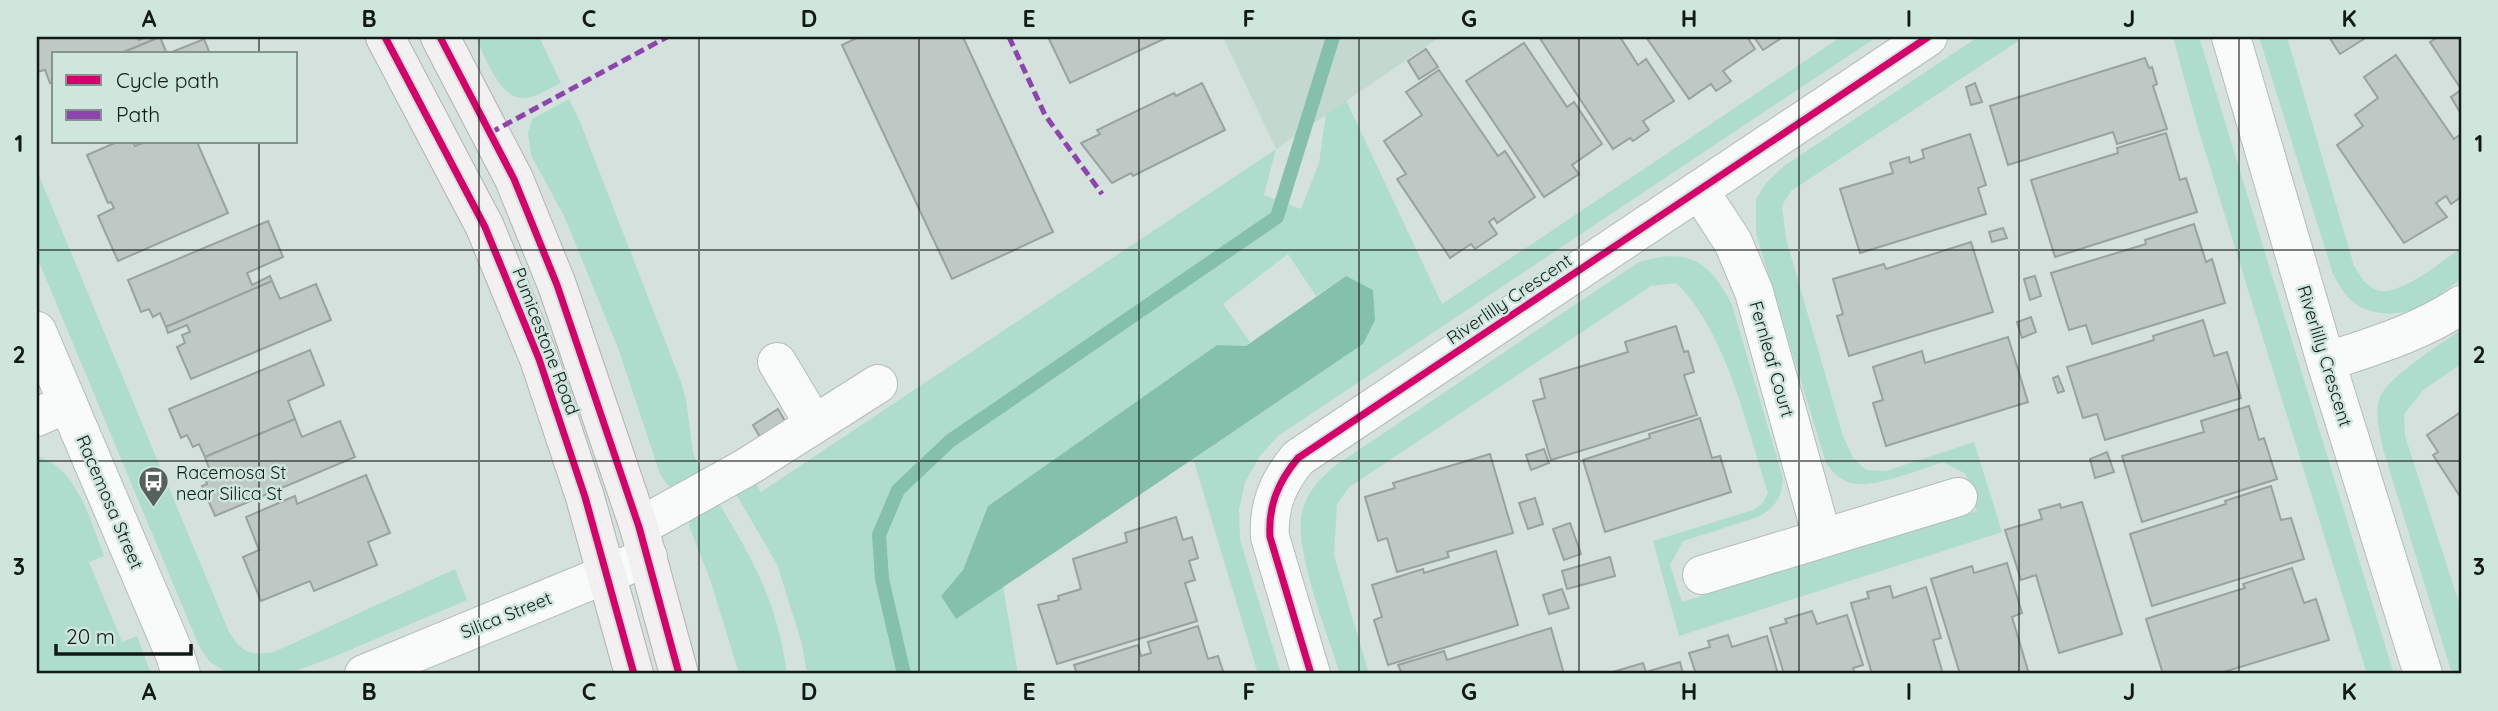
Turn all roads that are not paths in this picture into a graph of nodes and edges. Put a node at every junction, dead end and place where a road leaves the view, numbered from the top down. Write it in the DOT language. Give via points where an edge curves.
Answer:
graph roads {
  1 [pos="385,37"];
  2 [pos="440,37"];
  3 [pos="1928,37"];
  4 [pos="2231,37"];
  5 [pos="1699,190"];
  6 [pos="2461,305"];
  7 [pos="37,331"];
  8 [pos="777,362"];
  9 [pos="2326,362"];
  10 [pos="878,384"];
  11 [pos="52,410"];
  12 [pos="814,424"];
  13 [pos="1958,497"];
  14 [pos="1822,537"];
  15 [pos="644,542"];
  16 [pos="608,573"];
  17 [pos="1702,575"];
  18 [pos="181,674"];
  19 [pos="364,674"];
  20 [pos="634,674"];
  21 [pos="679,674"];
  22 [pos="1311,674"];
  23 [pos="2423,674"];
  1 -- 16 [label="main road, Pumicestone Road" via="495,251 539,359"];
  2 -- 15 [label="main road, Pumicestone Road" via="514,179 557,285"];
  3 -- 5 [label="street, Riverlilly Crescent"];
  4 -- 9 [label="street, Riverlilly Crescent"];
  5 -- 14 [label="street, Fernleaf Court" via="1733,242 1754,292"];
  5 -- 22 [label="street, Riverlilly Crescent" via="1298,458 1284,474 1269,516 1270,537"];
  6 -- 9 [label="street" via="2405,336"];
  7 -- 11 [label="street, Racemosa Street"];
  8 -- 12 [label="street"];
  9 -- 23 [label="street, Riverlilly Crescent"];
  10 -- 12 [label="street, Silica Street"];
  11 -- 18 [label="street, Racemosa Street"];
  12 -- 15 [label="street, Silica Street"];
  13 -- 14 [label="street"];
  14 -- 17 [label="street"];
  15 -- 16 [label="street, Silica Street"];
  15 -- 21 [label="main road, Pumicestone Road"];
  16 -- 19 [label="street, Silica Street"];
  16 -- 20 [label="main road, Pumicestone Road"];
}
